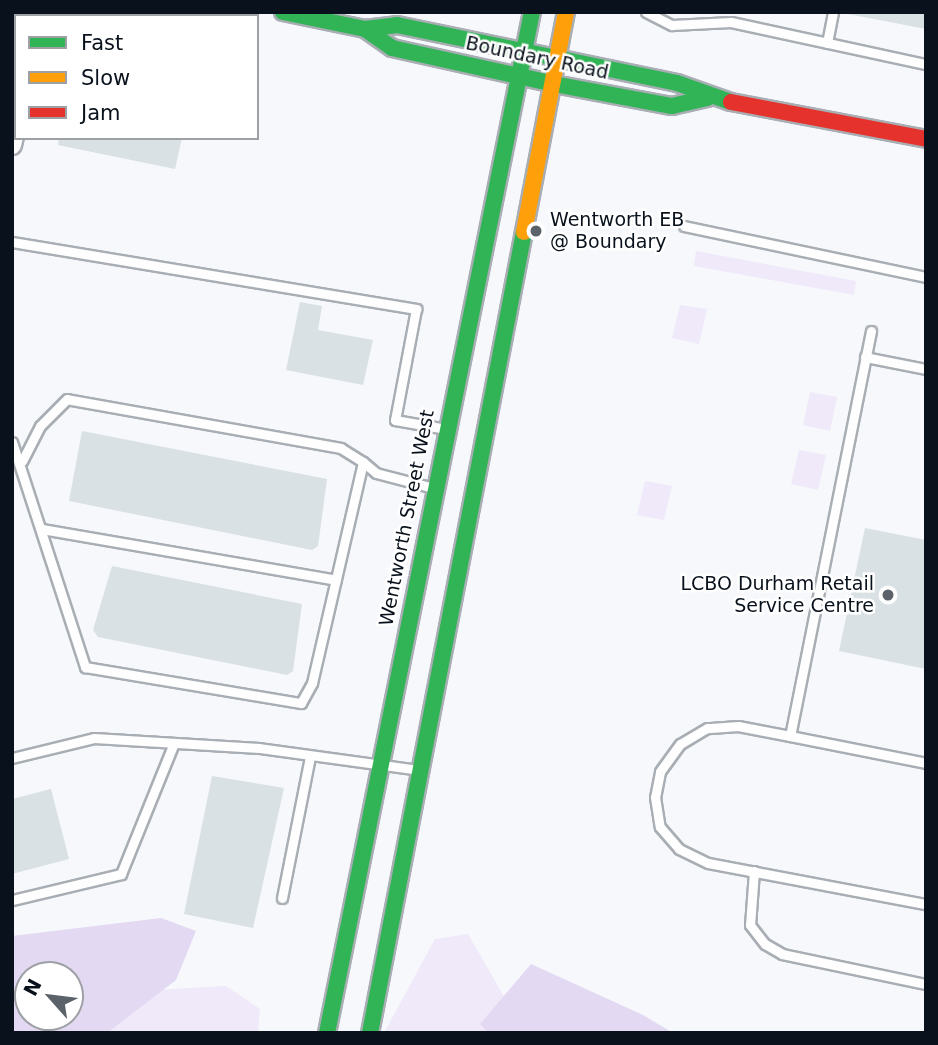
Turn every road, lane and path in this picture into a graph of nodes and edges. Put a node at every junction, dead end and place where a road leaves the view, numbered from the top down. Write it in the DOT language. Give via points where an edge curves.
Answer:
graph roads {
  1 [pos="283,12"];
  2 [pos="532,12"];
  3 [pos="566,12"];
  4 [pos="646,12"];
  5 [pos="833,12"];
  6 [pos="365,29"];
  7 [pos="827,43"];
  8 [pos="524,53"];
  9 [pos="557,58"];
  10 [pos="926,64"];
  11 [pos="517,75"];
  12 [pos="554,84"];
  13 [pos="706,98"];
  14 [pos="926,139"];
  15 [pos="684,226"];
  16 [pos="12,243"];
  17 [pos="926,277"];
  18 [pos="872,331"];
  19 [pos="865,357"];
  20 [pos="926,369"];
  21 [pos="446,429"];
  22 [pos="12,442"];
  23 [pos="22,461"];
  24 [pos="363,462"];
  25 [pos="434,488"];
  26 [pos="42,529"];
  27 [pos="336,580"];
  28 [pos="790,736"];
  29 [pos="173,746"];
  30 [pos="310,756"];
  31 [pos="12,758"];
  32 [pos="926,763"];
  33 [pos="379,765"];
  34 [pos="420,770"];
  35 [pos="754,871"];
  36 [pos="282,898"];
  37 [pos="12,900"];
  38 [pos="926,904"];
  39 [pos="926,984"];
  40 [pos="327,1033"];
  41 [pos="370,1033"];
  1 -- 6 [label="main road, Boundary Road"];
  2 -- 8 [label="main road, Wentworth Street West"];
  3 -- 9 [label="main road"];
  4 -- 7 [label="lane" via="672,25 731,22"];
  5 -- 7 [label="lane"];
  6 -- 8 [label="main road, Boundary Road" via="397,25"];
  6 -- 11 [label="main road, Boundary Road" via="392,48"];
  7 -- 10 [label="lane"];
  8 -- 9 [label="main road, Boundary Road"];
  8 -- 11 [label="main road, Wentworth Street West"];
  9 -- 12 [label="main road"];
  9 -- 13 [label="main road, Boundary Road" via="677,83"];
  11 -- 12 [label="main road, Boundary Road"];
  11 -- 21 [label="main road, Wentworth Street West"];
  12 -- 13 [label="main road, Boundary Road" via="672,106"];
  12 -- 34 [label="main road"];
  13 -- 14 [label="main road, Boundary Road"];
  15 -- 17 [label="lane"];
  16 -- 21 [label="lane" via="416,309 395,420"];
  18 -- 19 [label="lane"];
  19 -- 20 [label="lane"];
  19 -- 28 [label="lane"];
  21 -- 25 [label="main road, Wentworth Street West"];
  22 -- 23 [label="lane"];
  23 -- 24 [label="lane" via="40,426 67,399 341,448"];
  23 -- 26 [label="lane"];
  24 -- 25 [label="lane" via="376,473"];
  24 -- 27 [label="lane"];
  25 -- 33 [label="main road, Wentworth Street West"];
  26 -- 27 [label="lane"];
  26 -- 27 [label="lane" via="85,667 301,703 312,684"];
  28 -- 32 [label="lane"];
  28 -- 35 [label="lane" via="738,726 707,728 680,744 660,772 654,797 660,827 679,849 709,863"];
  29 -- 30 [label="lane"];
  29 -- 31 [label="lane" via="94,738"];
  29 -- 37 [label="lane" via="121,874"];
  30 -- 33 [label="lane"];
  30 -- 36 [label="lane"];
  33 -- 34 [label="lane"];
  33 -- 40 [label="main road, Wentworth Street West"];
  34 -- 41 [label="main road"];
  35 -- 38 [label="lane"];
  35 -- 39 [label="lane" via="750,925 765,944 782,954"];
}
